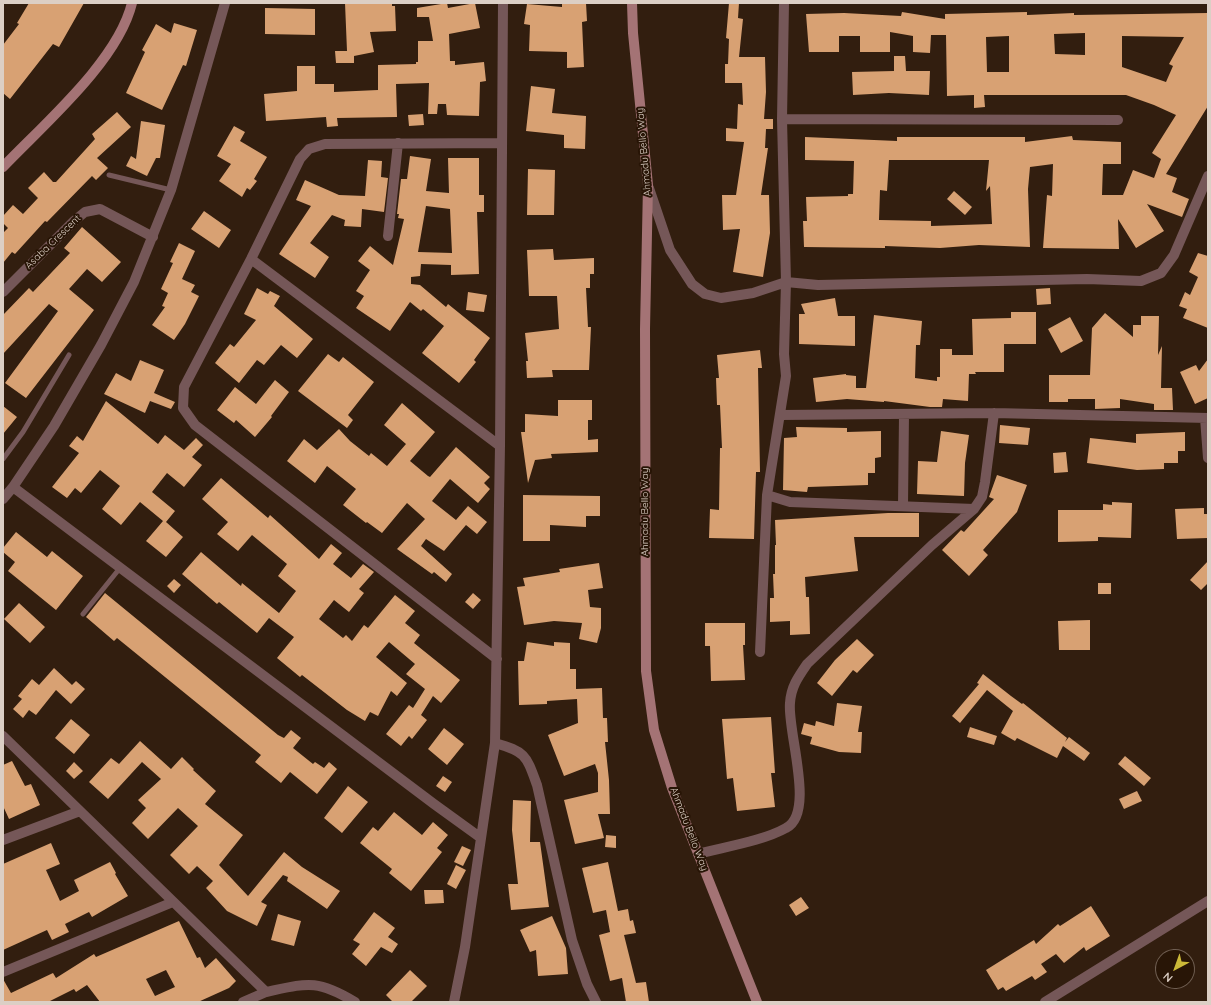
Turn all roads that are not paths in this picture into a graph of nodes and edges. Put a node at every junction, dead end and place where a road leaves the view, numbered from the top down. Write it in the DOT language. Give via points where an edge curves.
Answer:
graph roads {
  1 [pos="132,3"];
  2 [pos="225,3"];
  3 [pos="503,3"];
  4 [pos="632,3"];
  5 [pos="784,3"];
  6 [pos="782,119"];
  7 [pos="1118,120"];
  8 [pos="398,143"];
  9 [pos="502,143"];
  10 [pos="3,167"];
  11 [pos="109,175"];
  12 [pos="1208,176"];
  13 [pos="648,185"];
  14 [pos="171,190"];
  15 [pos="388,236"];
  16 [pos="153,237"];
  17 [pos="251,259"];
  18 [pos="786,282"];
  19 [pos="3,292"];
  20 [pos="69,355"];
  21 [pos="994,413"];
  22 [pos="782,414"];
  23 [pos="904,415"];
  24 [pos="1206,418"];
  25 [pos="500,446"];
  26 [pos="1208,458"];
  27 [pos="3,459"];
  28 [pos="13,487"];
  29 [pos="767,495"];
  30 [pos="3,498"];
  31 [pos="902,506"];
  32 [pos="974,509"];
  33 [pos="120,568"];
  34 [pos="83,614"];
  35 [pos="760,652"];
  36 [pos="496,659"];
  37 [pos="3,736"];
  38 [pos="495,743"];
  39 [pos="80,811"];
  40 [pos="481,838"];
  41 [pos="3,840"];
  42 [pos="698,854"];
  43 [pos="1208,900"];
  44 [pos="173,902"];
  45 [pos="3,972"];
  46 [pos="266,992"];
  47 [pos="243,1002"];
  48 [pos="355,1002"];
  49 [pos="454,1002"];
  50 [pos="596,1002"];
  51 [pos="757,1002"];
  52 [pos="1045,1002"];
  1 -- 10 [label="street" via="115,43 89,78"];
  2 -- 14 [label="street"];
  3 -- 9 [label="street"];
  4 -- 13 [label="street, Ahmadu Bello Way" via="632,33"];
  5 -- 6 [label="street"];
  6 -- 7 [label="street"];
  6 -- 18 [label="street"];
  8 -- 9 [label="street"];
  8 -- 15 [label="street"];
  8 -- 17 [label="street" via="325,144 309,149 300,159"];
  9 -- 25 [label="street"];
  11 -- 14 [label="lane"];
  12 -- 18 [label="street" via="1174,255 1161,273 1142,281 1087,279 818,285"];
  13 -- 18 [label="street" via="670,250 692,284 705,294 721,298 753,293"];
  13 -- 42 [label="street, Ahmadu Bello Way" via="645,330 646,671 654,730 672,788"];
  14 -- 16 [label="street"];
  16 -- 19 [label="street, Asaba Crescent" via="100,209 85,212"];
  16 -- 28 [label="street" via="134,282 101,345 54,426"];
  17 -- 25 [label="street"];
  17 -- 36 [label="street" via="184,387 183,408 195,425"];
  18 -- 22 [label="street" via="786,376"];
  20 -- 27 [label="lane" via="23,432"];
  21 -- 23 [label="street"];
  21 -- 24 [label="street"];
  21 -- 32 [label="street" via="986,482 982,497"];
  22 -- 23 [label="street"];
  22 -- 29 [label="street"];
  23 -- 31 [label="street"];
  24 -- 26 [label="street"];
  25 -- 36 [label="street"];
  28 -- 30 [label="street"];
  28 -- 33 [label="street"];
  29 -- 31 [label="street" via="790,502"];
  29 -- 35 [label="street"];
  31 -- 32 [label="street"];
  32 -- 42 [label="street" via="932,545 806,664 793,684 789,704 801,800 797,819 788,828"];
  33 -- 34 [label="lane"];
  33 -- 40 [label="street"];
  36 -- 38 [label="street"];
  37 -- 39 [label="street"];
  38 -- 40 [label="street"];
  38 -- 50 [label="street" via="516,749 528,761 537,785 572,940"];
  39 -- 41 [label="street"];
  39 -- 44 [label="street"];
  40 -- 49 [label="street"];
  42 -- 51 [label="street, Ahmadu Bello Way"];
  43 -- 52 [label="street"];
  44 -- 45 [label="street"];
  44 -- 46 [label="street"];
  46 -- 47 [label="street"];
  46 -- 48 [label="street" via="315,984 334,989"];
}
